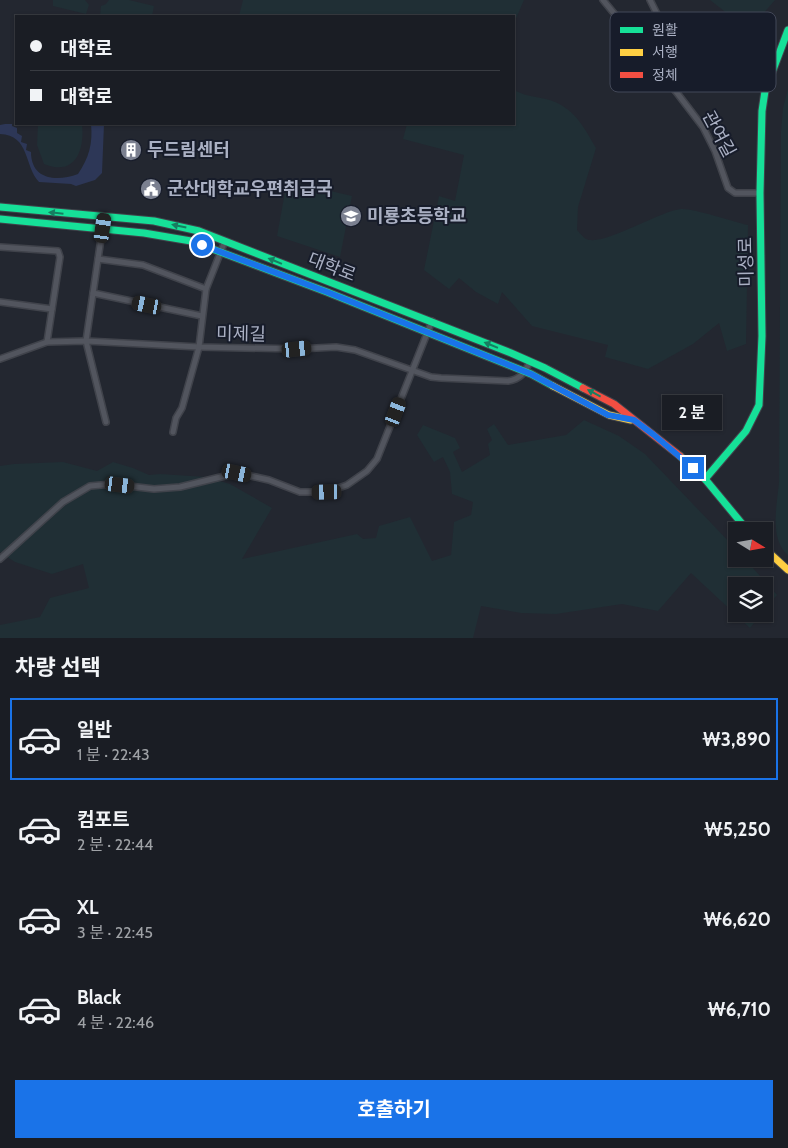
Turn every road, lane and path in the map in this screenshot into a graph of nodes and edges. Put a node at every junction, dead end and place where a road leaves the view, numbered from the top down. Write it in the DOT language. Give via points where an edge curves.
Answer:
graph roads {
  1 [pos="603,0"];
  2 [pos="650,0"];
  3 [pos="613,12"];
  4 [pos="656,12"];
  5 [pos="788,30"];
  6 [pos="776,62"];
  7 [pos="676,92"];
  8 [pos="765,92"];
  9 [pos="760,193"];
  10 [pos="0,208"];
  11 [pos="104,218"];
  12 [pos="0,220"];
  13 [pos="103,228"];
  14 [pos="225,241"];
  15 [pos="0,247"];
  16 [pos="221,252"];
  17 [pos="98,259"];
  18 [pos="206,289"];
  19 [pos="93,293"];
  20 [pos="0,302"];
  21 [pos="52,309"];
  22 [pos="202,316"];
  23 [pos="432,321"];
  24 [pos="427,333"];
  25 [pos="86,341"];
  26 [pos="47,342"];
  27 [pos="198,346"];
  28 [pos="0,359"];
  29 [pos="530,362"];
  30 [pos="412,370"];
  31 [pos="525,372"];
  32 [pos="634,420"];
  33 [pos="106,422"];
  34 [pos="173,432"];
  35 [pos="705,479"];
  36 [pos="741,522"];
  37 [pos="773,556"];
  38 [pos="0,559"];
  39 [pos="788,570"];
  1 -- 3 [label="street, 관여길"];
  2 -- 4 [label="street"];
  5 -- 6 [label="street, 미성로"];
  7 -- 9 [label="street, 관여길" via="703,128 728,188 734,193"];
  8 -- 9 [label="street, 미성로"];
  9 -- 35 [label="street, 미성로" via="762,336 759,405 746,431"];
  11 -- 10 [label="street, 대학로, one-way"];
  11 -- 13 [label="street"];
  14 -- 11 [label="street, 대학로, one-way" via="178,225"];
  12 -- 13 [label="street, 대학로"];
  13 -- 16 [label="street, 대학로" via="175,237"];
  13 -- 17 [label="street"];
  14 -- 16 [label="street"];
  23 -- 14 [label="street, 대학로, one-way"];
  15 -- 21 [label="street" via="58,251 60,257"];
  16 -- 18 [label="street"];
  16 -- 24 [label="street, 대학로"];
  17 -- 18 [label="street" via="143,265"];
  17 -- 19 [label="street"];
  18 -- 22 [label="street"];
  19 -- 22 [label="street"];
  19 -- 25 [label="street"];
  20 -- 21 [label="street"];
  21 -- 26 [label="street"];
  22 -- 27 [label="street"];
  23 -- 24 [label="street"];
  29 -- 23 [label="street, 대학로, one-way"];
  24 -- 30 [label="street"];
  24 -- 31 [label="street, 대학로"];
  25 -- 26 [label="street, 미제길"];
  25 -- 27 [label="street, 미제길"];
  25 -- 33 [label="street"];
  26 -- 28 [label="street, 미제길"];
  27 -- 30 [label="street, 미제길" via="336,347 355,350"];
  27 -- 34 [label="street"];
  29 -- 31 [label="street"];
  32 -- 29 [label="street, 대학로, one-way" via="614,404"];
  30 -- 31 [label="street, 미제길" via="431,377 508,381 521,377"];
  30 -- 38 [label="street" via="377,459 367,471 347,485 327,492 300,492 269,480 237,473 180,487 90,486 63,502"];
  31 -- 32 [label="street, 대학로" via="608,415"];
  32 -- 35 [label="street, 대학로"];
  35 -- 36 [label="street, 대학로"];
  37 -- 39 [label="street"];
}
